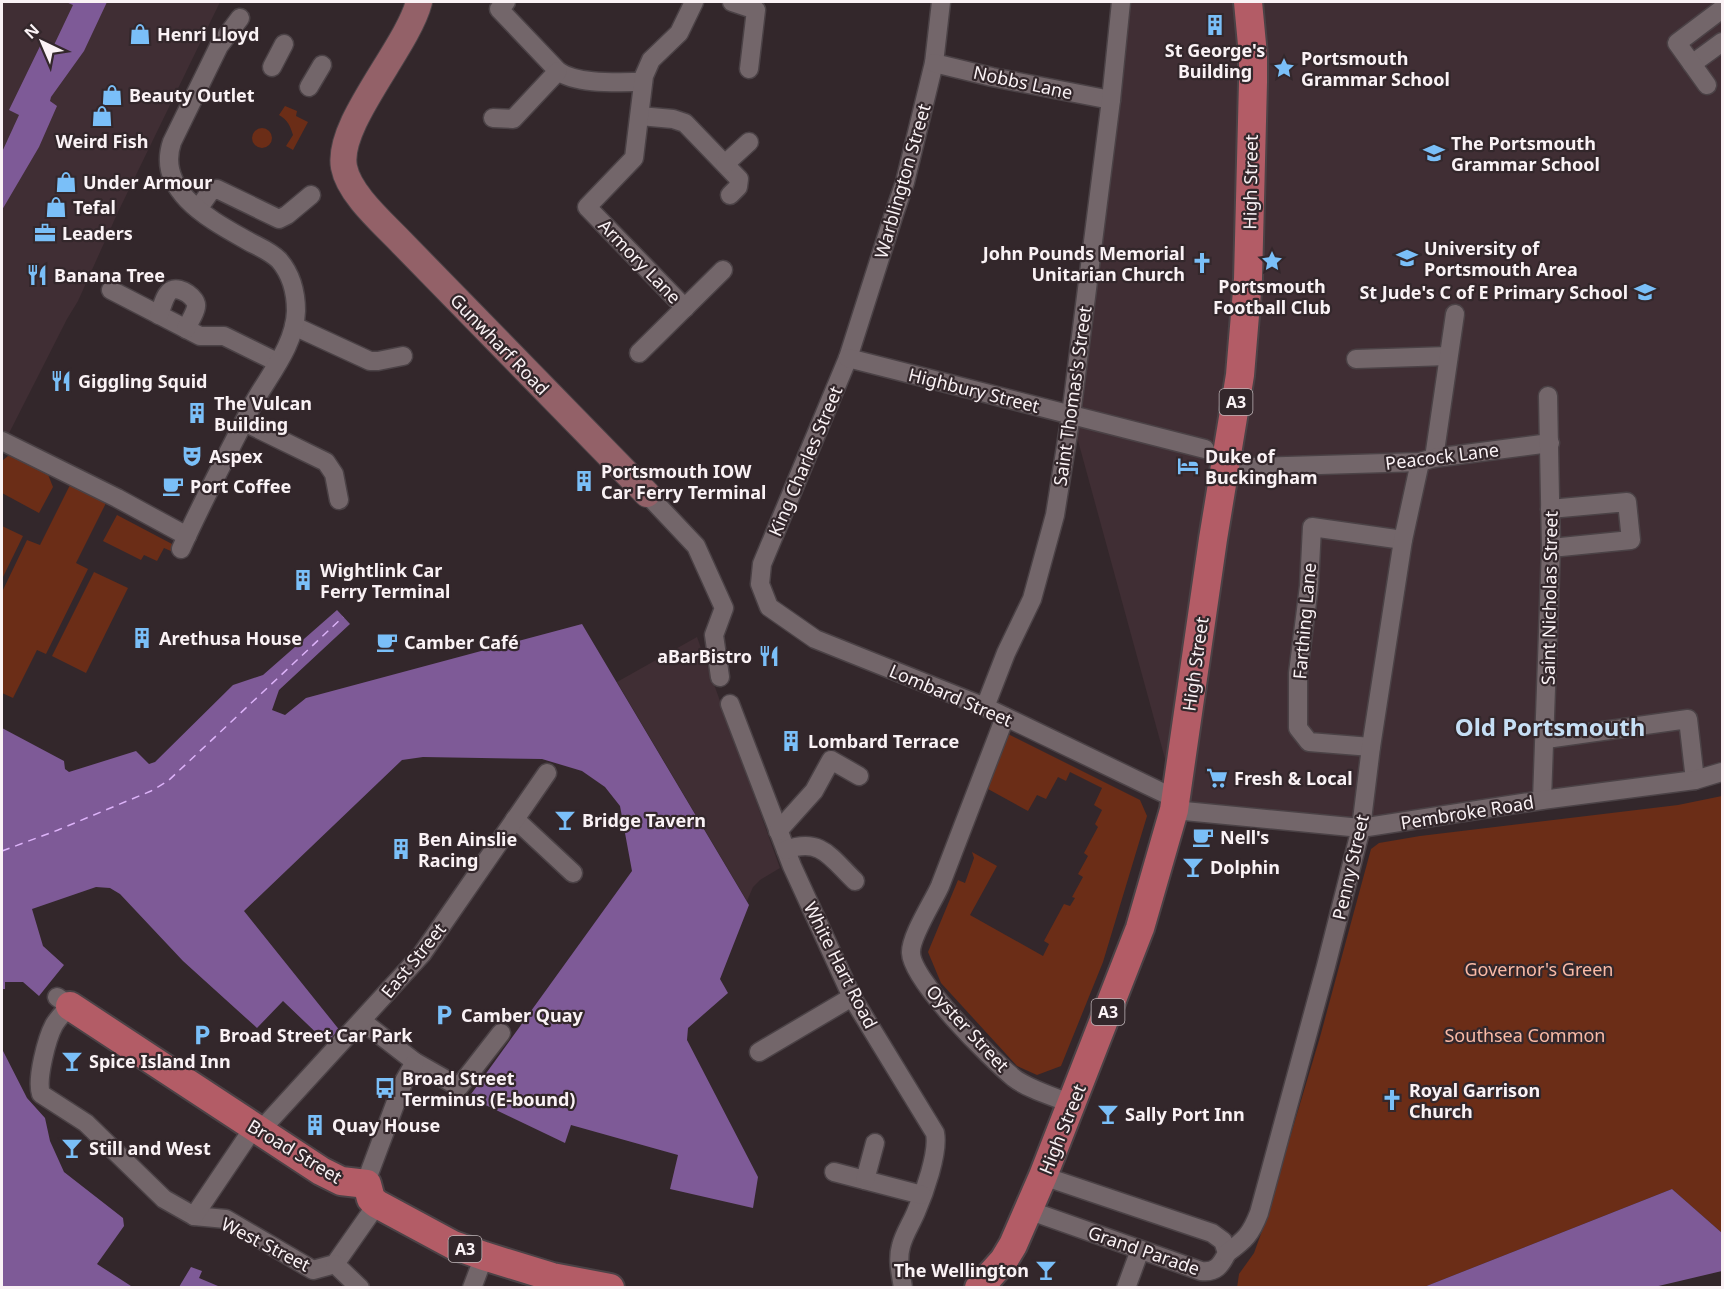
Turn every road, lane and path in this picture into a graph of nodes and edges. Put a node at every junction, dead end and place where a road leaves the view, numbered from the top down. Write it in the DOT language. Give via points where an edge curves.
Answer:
graph roads {
  1 [pos="419,2"];
  2 [pos="694,2"];
  3 [pos="732,2"];
  4 [pos="941,2"];
  5 [pos="1121,2"];
  6 [pos="1248,2"];
  7 [pos="502,5"];
  8 [pos="1722,9"];
  9 [pos="240,18"];
  10 [pos="1722,42"];
  11 [pos="284,44"];
  12 [pos="934,63"];
  13 [pos="1692,64"];
  14 [pos="322,65"];
  15 [pos="272,66"];
  16 [pos="749,69"];
  17 [pos="558,71"];
  18 [pos="644,82"];
  19 [pos="1707,85"];
  20 [pos="309,87"];
  21 [pos="1111,100"];
  22 [pos="640,116"];
  23 [pos="493,118"];
  24 [pos="748,142"];
  25 [pos="725,164"];
  26 [pos="311,195"];
  27 [pos="730,195"];
  28 [pos="198,209"];
  29 [pos="723,270"];
  30 [pos="111,290"];
  31 [pos="685,308"];
  32 [pos="1455,314"];
  33 [pos="159,315"];
  34 [pos="294,326"];
  35 [pos="186,329"];
  36 [pos="639,353"];
  37 [pos="403,356"];
  38 [pos="1448,356"];
  39 [pos="848,358"];
  40 [pos="1356,359"];
  41 [pos="278,362"];
  42 [pos="1548,396"];
  43 [pos="1071,415"];
  44 [pos="244,422"];
  45 [pos="2,441"];
  46 [pos="1550,443"];
  47 [pos="1205,448"];
  48 [pos="1427,460"];
  49 [pos="1226,468"];
  50 [pos="647,494"];
  51 [pos="339,500"];
  52 [pos="1550,509"];
  53 [pos="1403,540"];
  54 [pos="1551,548"];
  55 [pos="762,564"];
  56 [pos="720,677"];
  57 [pos="730,704"];
  58 [pos="985,707"];
  59 [pos="1005,717"];
  60 [pos="1546,739"];
  61 [pos="1371,747"];
  62 [pos="1722,772"];
  63 [pos="547,773"];
  64 [pos="859,776"];
  65 [pos="1695,780"];
  66 [pos="1542,800"];
  67 [pos="1175,805"];
  68 [pos="515,819"];
  69 [pos="1361,828"];
  70 [pos="778,831"];
  71 [pos="786,850"];
  72 [pos="573,873"];
  73 [pos="855,881"];
  74 [pos="852,997"];
  75 [pos="63,1002"];
  76 [pos="362,1021"];
  77 [pos="501,1033"];
  78 [pos="759,1052"];
  79 [pos="415,1062"];
  80 [pos="1072,1104"];
  81 [pos="257,1129"];
  82 [pos="875,1143"];
  83 [pos="834,1172"];
  84 [pos="1043,1176"];
  85 [pos="866,1180"];
  86 [pos="372,1194"];
  87 [pos="921,1195"];
  88 [pos="1028,1210"];
  89 [pos="194,1216"];
  90 [pos="1140,1250"];
  91 [pos="1227,1253"];
  92 [pos="484,1256"];
  93 [pos="335,1264"];
  94 [pos="360,1287"];
  95 [pos="472,1287"];
  96 [pos="610,1287"];
  97 [pos="903,1287"];
  98 [pos="980,1287"];
  99 [pos="1126,1287"];
  1 -- 50 [label="street, Gunwharf Road" via="408,30 368,94 346,140 344,166 354,188 370,210"];
  2 -- 18 [label="street, Armory Lane" via="679,33 647,65"];
  3 -- 16 [label="street" via="756,10"];
  4 -- 12 [label="street, Warblington Street"];
  5 -- 21 [label="street, Saint Thomas's Street"];
  6 -- 49 [label="main road, High Street / A3" via="1253,55 1248,279 1240,375"];
  7 -- 17 [label="street"];
  8 -- 13 [label="street" via="1677,43"];
  9 -- 28 [label="street" via="219,46 170,148 170,170 176,186"];
  10 -- 13 [label="street"];
  11 -- 15 [label="street"];
  12 -- 21 [label="street, Nobbs Lane"];
  12 -- 39 [label="street, Warblington Street" via="905,182"];
  13 -- 19 [label="street"];
  14 -- 20 [label="street"];
  17 -- 18 [label="street" via="565,77"];
  17 -- 23 [label="street" via="513,119"];
  18 -- 22 [label="street, Armory Lane"];
  21 -- 43 [label="street, Saint Thomas's Street"];
  22 -- 25 [label="street" via="685,123"];
  22 -- 31 [label="street, Armory Lane" via="632,162 587,207"];
  24 -- 25 [label="street"];
  25 -- 27 [label="street" via="740,182"];
  26 -- 28 [label="street" via="279,219 217,189 210,192"];
  28 -- 34 [label="street" via="281,263 295,298"];
  29 -- 31 [label="street"];
  30 -- 33 [label="street"];
  31 -- 36 [label="street"];
  32 -- 38 [label="street, Penny Street"];
  33 -- 35 [label="street"];
  33 -- 35 [label="street" via="168,293 177,289 194,298 196,308"];
  34 -- 37 [label="street" via="370,361"];
  34 -- 41 [label="street"];
  35 -- 41 [label="street" via="203,337 224,336"];
  38 -- 40 [label="street"];
  38 -- 48 [label="street, Penny Street"];
  39 -- 43 [label="street, Highbury Street"];
  39 -- 55 [label="street, King Charles Street"];
  41 -- 44 [label="street"];
  42 -- 46 [label="street, Saint Nicholas Street"];
  43 -- 47 [label="street, Highbury Street"];
  43 -- 58 [label="street, Saint Thomas's Street" via="1055,515 1032,599"];
  44 -- 45 [label="street" via="184,542 117,498"];
  44 -- 51 [label="street" via="323,459 334,474"];
  46 -- 48 [label="street, Peacock Lane"];
  46 -- 52 [label="street, Saint Nicholas Street"];
  48 -- 49 [label="street, Peacock Lane"];
  48 -- 53 [label="street, Penny Street"];
  49 -- 67 [label="main road, High Street / A3"];
  50 -- 56 [label="street, Gunwharf Road" via="696,546 724,608 714,635"];
  52 -- 54 [label="street, Saint Nicholas Street"];
  52 -- 54 [label="street" via="1627,502 1631,540"];
  53 -- 61 [label="street, Penny Street"];
  53 -- 61 [label="street, Farthing Lane" via="1312,527 1298,673 1298,728 1309,742"];
  54 -- 60 [label="street, Saint Nicholas Street"];
  55 -- 58 [label="street, Lombard Street" via="760,584 769,607 814,639"];
  57 -- 70 [label="street, White Hart Road"];
  58 -- 59 [label="street, Lombard Street"];
  59 -- 67 [label="street, Lombard Street"];
  59 -- 80 [label="street, Oyster Street" via="911,953 920,976 988,1053 1016,1079"];
  60 -- 65 [label="street" via="1688,719"];
  60 -- 66 [label="street, Saint Nicholas Street"];
  61 -- 69 [label="street, Penny Street"];
  62 -- 65 [label="street, Pembroke Road"];
  63 -- 68 [label="street, East Street"];
  64 -- 70 [label="street" via="831,760 814,791"];
  65 -- 66 [label="street, Pembroke Road"];
  66 -- 69 [label="street, Pembroke Road"];
  67 -- 69 [label="street, Pembroke Road"];
  67 -- 80 [label="main road, High Street / A3" via="1140,928"];
  68 -- 72 [label="street"];
  68 -- 76 [label="street, East Street" via="422,954"];
  69 -- 91 [label="street, Penny Street" via="1258,1212 1244,1241"];
  70 -- 71 [label="street, White Hart Road"];
  71 -- 73 [label="street" via="800,845 815,847"];
  71 -- 74 [label="street, White Hart Road"];
  74 -- 78 [label="street"];
  74 -- 87 [label="street, White Hart Road" via="935,1132 936,1149"];
  75 -- 81 [label="main road, Broad Street / A3"];
  75 -- 89 [label="street" via="40,1078 41,1094 86,1123 164,1199"];
  76 -- 79 [label="street"];
  76 -- 81 [label="street, East Street"];
  77 -- 79 [label="street" via="459,1088"];
  79 -- 86 [label="street, West Street" via="370,1171"];
  80 -- 84 [label="main road, High Street / A3"];
  81 -- 86 [label="main road, Broad Street / A3" via="334,1178"];
  81 -- 89 [label="street, East Street"];
  82 -- 85 [label="street"];
  83 -- 85 [label="street"];
  84 -- 88 [label="main road, High Street / A3"];
  84 -- 91 [label="street, Grand Parade" via="1212,1233 1223,1241"];
  85 -- 87 [label="street"];
  86 -- 92 [label="main road, Broad Street / A3" via="453,1245"];
  86 -- 93 [label="street, West Street"];
  87 -- 97 [label="street, White Hart Road" via="900,1249"];
  88 -- 90 [label="street, Grand Parade"];
  88 -- 98 [label="main road, High Street / A3" via="1004,1260"];
  89 -- 93 [label="street, West Street" via="226,1220 314,1270"];
  90 -- 91 [label="street, Grand Parade" via="1208,1272 1219,1268"];
  90 -- 99 [label="street"];
  92 -- 95 [label="street"];
  92 -- 96 [label="main road, Broad Street / A3" via="552,1278"];
  93 -- 94 [label="street"];
}
